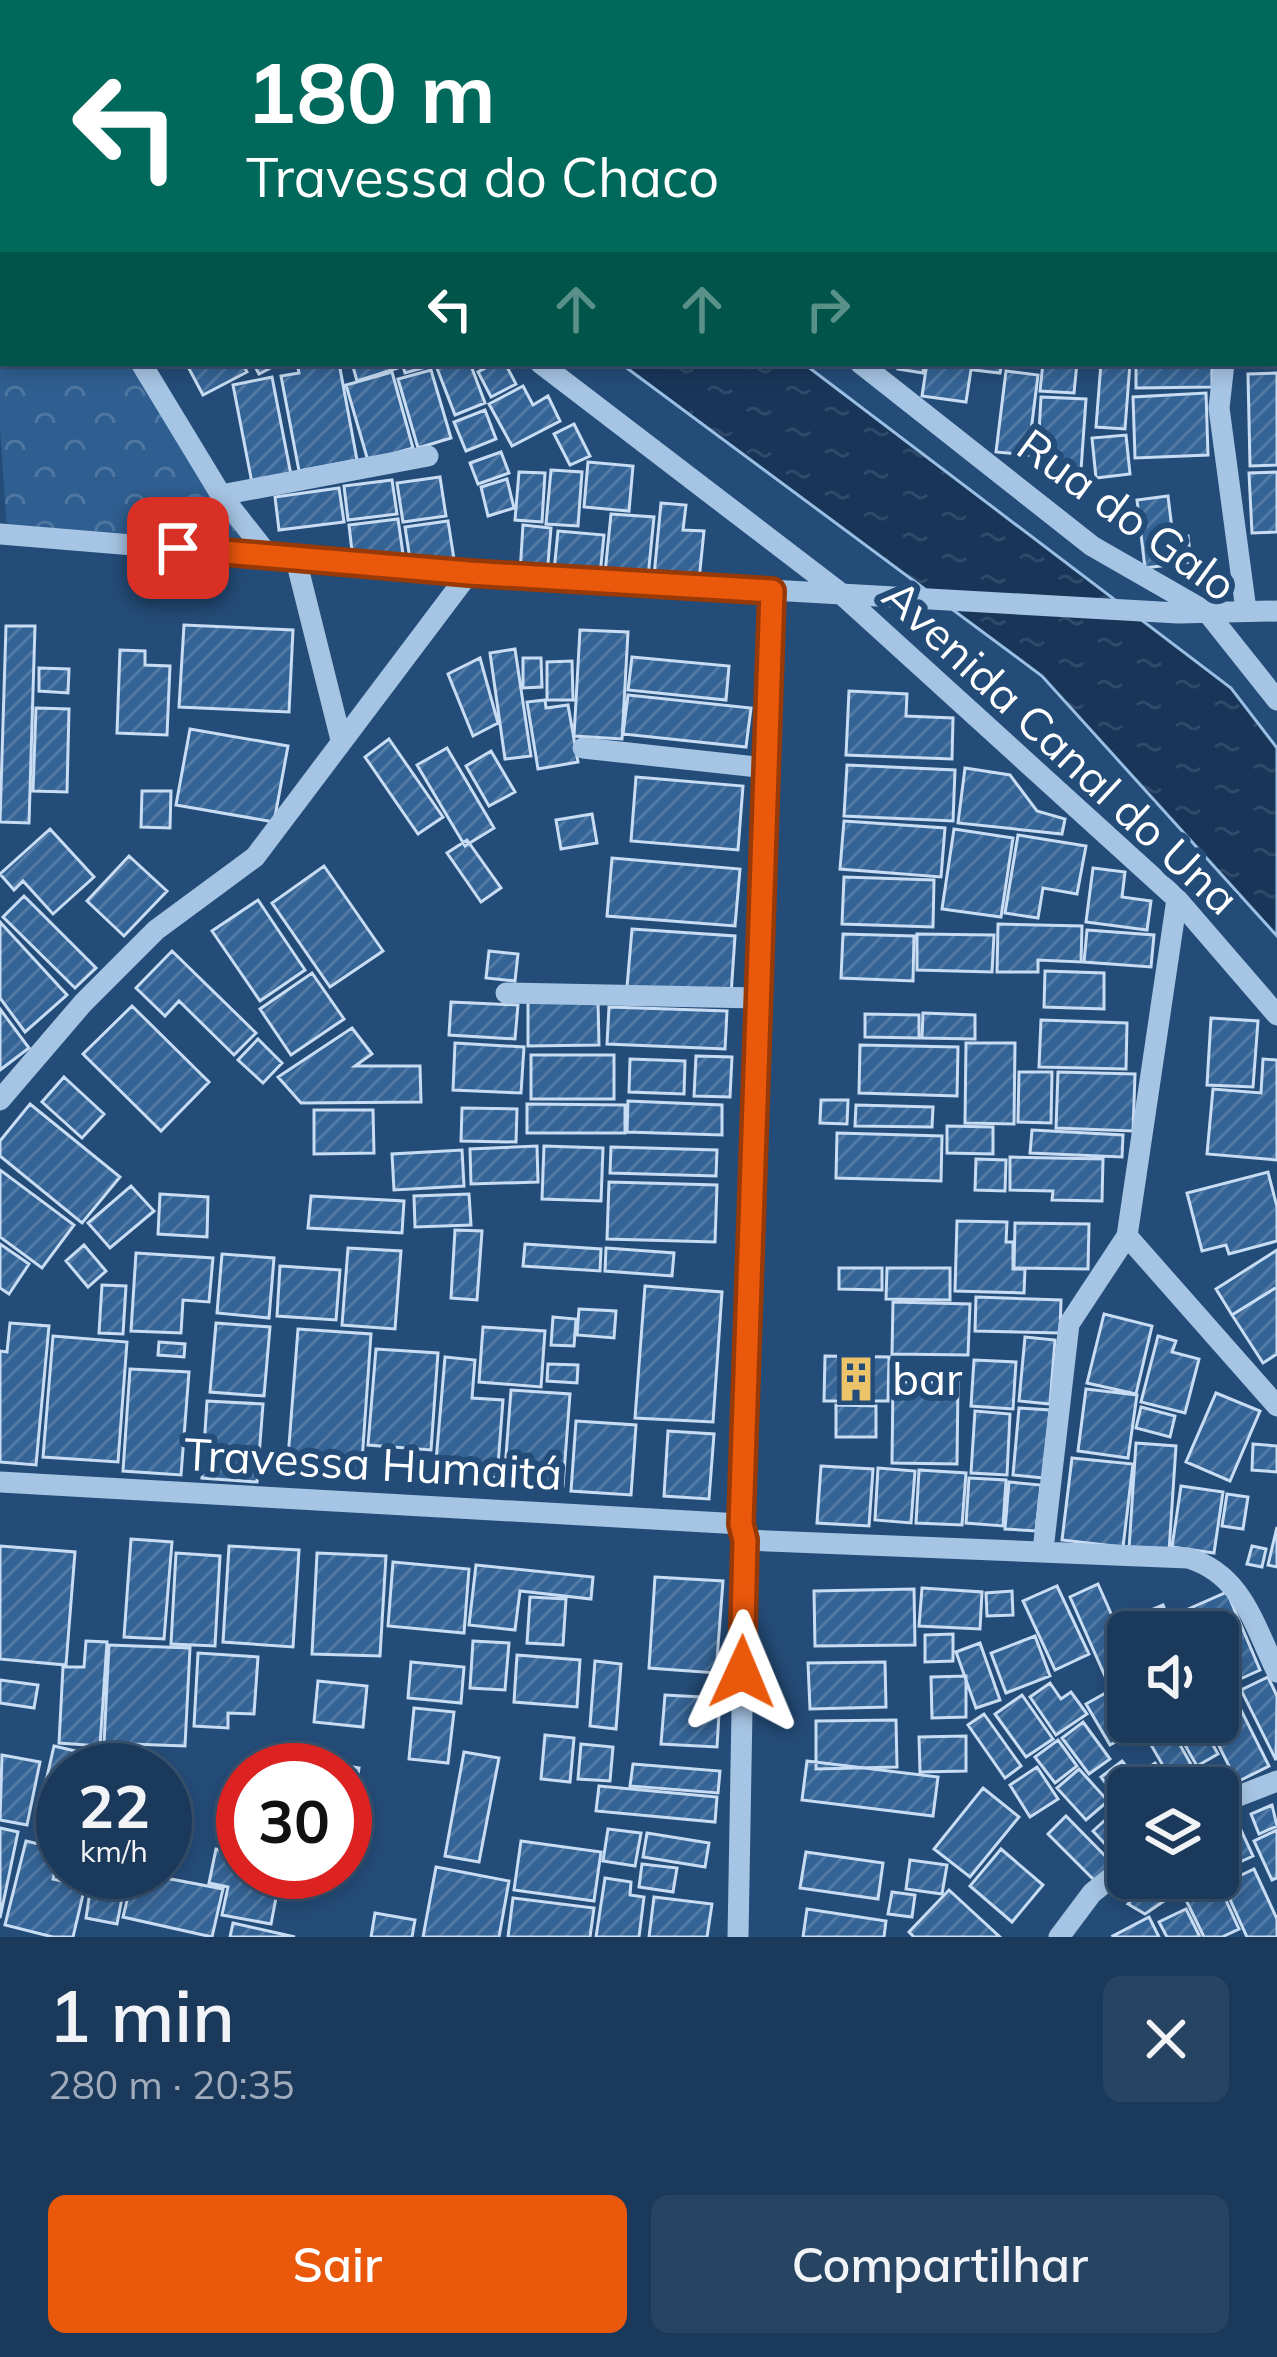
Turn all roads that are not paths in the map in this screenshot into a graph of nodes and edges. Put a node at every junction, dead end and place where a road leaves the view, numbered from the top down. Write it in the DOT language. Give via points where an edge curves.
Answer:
graph roads {
  1 [pos="143,366"];
  2 [pos="544,366"];
  3 [pos="864,366"];
  4 [pos="1224,366"];
  5 [pos="428,456"];
  6 [pos="221,495"];
  7 [pos="0,534"];
  8 [pos="268,555"];
  9 [pos="296,560"];
  10 [pos="469,573"];
  11 [pos="772,591"];
  12 [pos="838,591"];
  13 [pos="1246,610"];
  14 [pos="1277,611"];
  15 [pos="1208,612"];
  16 [pos="1277,700"];
  17 [pos="340,740"];
  18 [pos="583,748"];
  19 [pos="766,768"];
  20 [pos="1177,899"];
  21 [pos="506,994"];
  22 [pos="758,998"];
  23 [pos="1277,1015"];
  24 [pos="0,1100"];
  25 [pos="1126,1236"];
  26 [pos="1277,1406"];
  27 [pos="0,1482"];
  28 [pos="743,1532"];
  29 [pos="1043,1550"];
  30 [pos="1277,1672"];
  31 [pos="1277,1781"];
  32 [pos="1239,1796"];
  33 [pos="1107,1881"];
  34 [pos="738,1937"];
  35 [pos="1059,1937"];
  1 -- 6 [label="street"];
  2 -- 12 [label="street, Avenida Canal do Una"];
  3 -- 15 [label="street, Rua do Galo" via="1092,546"];
  4 -- 13 [label="street" via="1220,408"];
  5 -- 6 [label="street"];
  6 -- 8 [label="street"];
  7 -- 8 [label="street"];
  8 -- 9 [label="street"];
  9 -- 10 [label="street"];
  9 -- 17 [label="street"];
  10 -- 11 [label="street"];
  10 -- 17 [label="street"];
  11 -- 12 [label="street"];
  11 -- 19 [label="street"];
  12 -- 15 [label="street"];
  12 -- 20 [label="street, Avenida Canal do Una"];
  13 -- 14 [label="street"];
  13 -- 15 [label="street"];
  15 -- 16 [label="street, Rua do Galo"];
  17 -- 24 [label="street" via="255,857 156,930"];
  18 -- 19 [label="street"];
  19 -- 22 [label="street"];
  20 -- 23 [label="street, Avenida Canal do Una"];
  20 -- 25 [label="street"];
  21 -- 22 [label="street"];
  22 -- 28 [label="street"];
  25 -- 26 [label="street"];
  25 -- 29 [label="street" via="1069,1324"];
  27 -- 28 [label="street, Travessa Humaitá"];
  28 -- 29 [label="street, Travessa Humaitá"];
  28 -- 34 [label="street"];
  29 -- 30 [label="street, Travessa Humaitá" via="1204,1563 1236,1589"];
  31 -- 32 [label="street"];
  33 -- 35 [label="street"];
}
